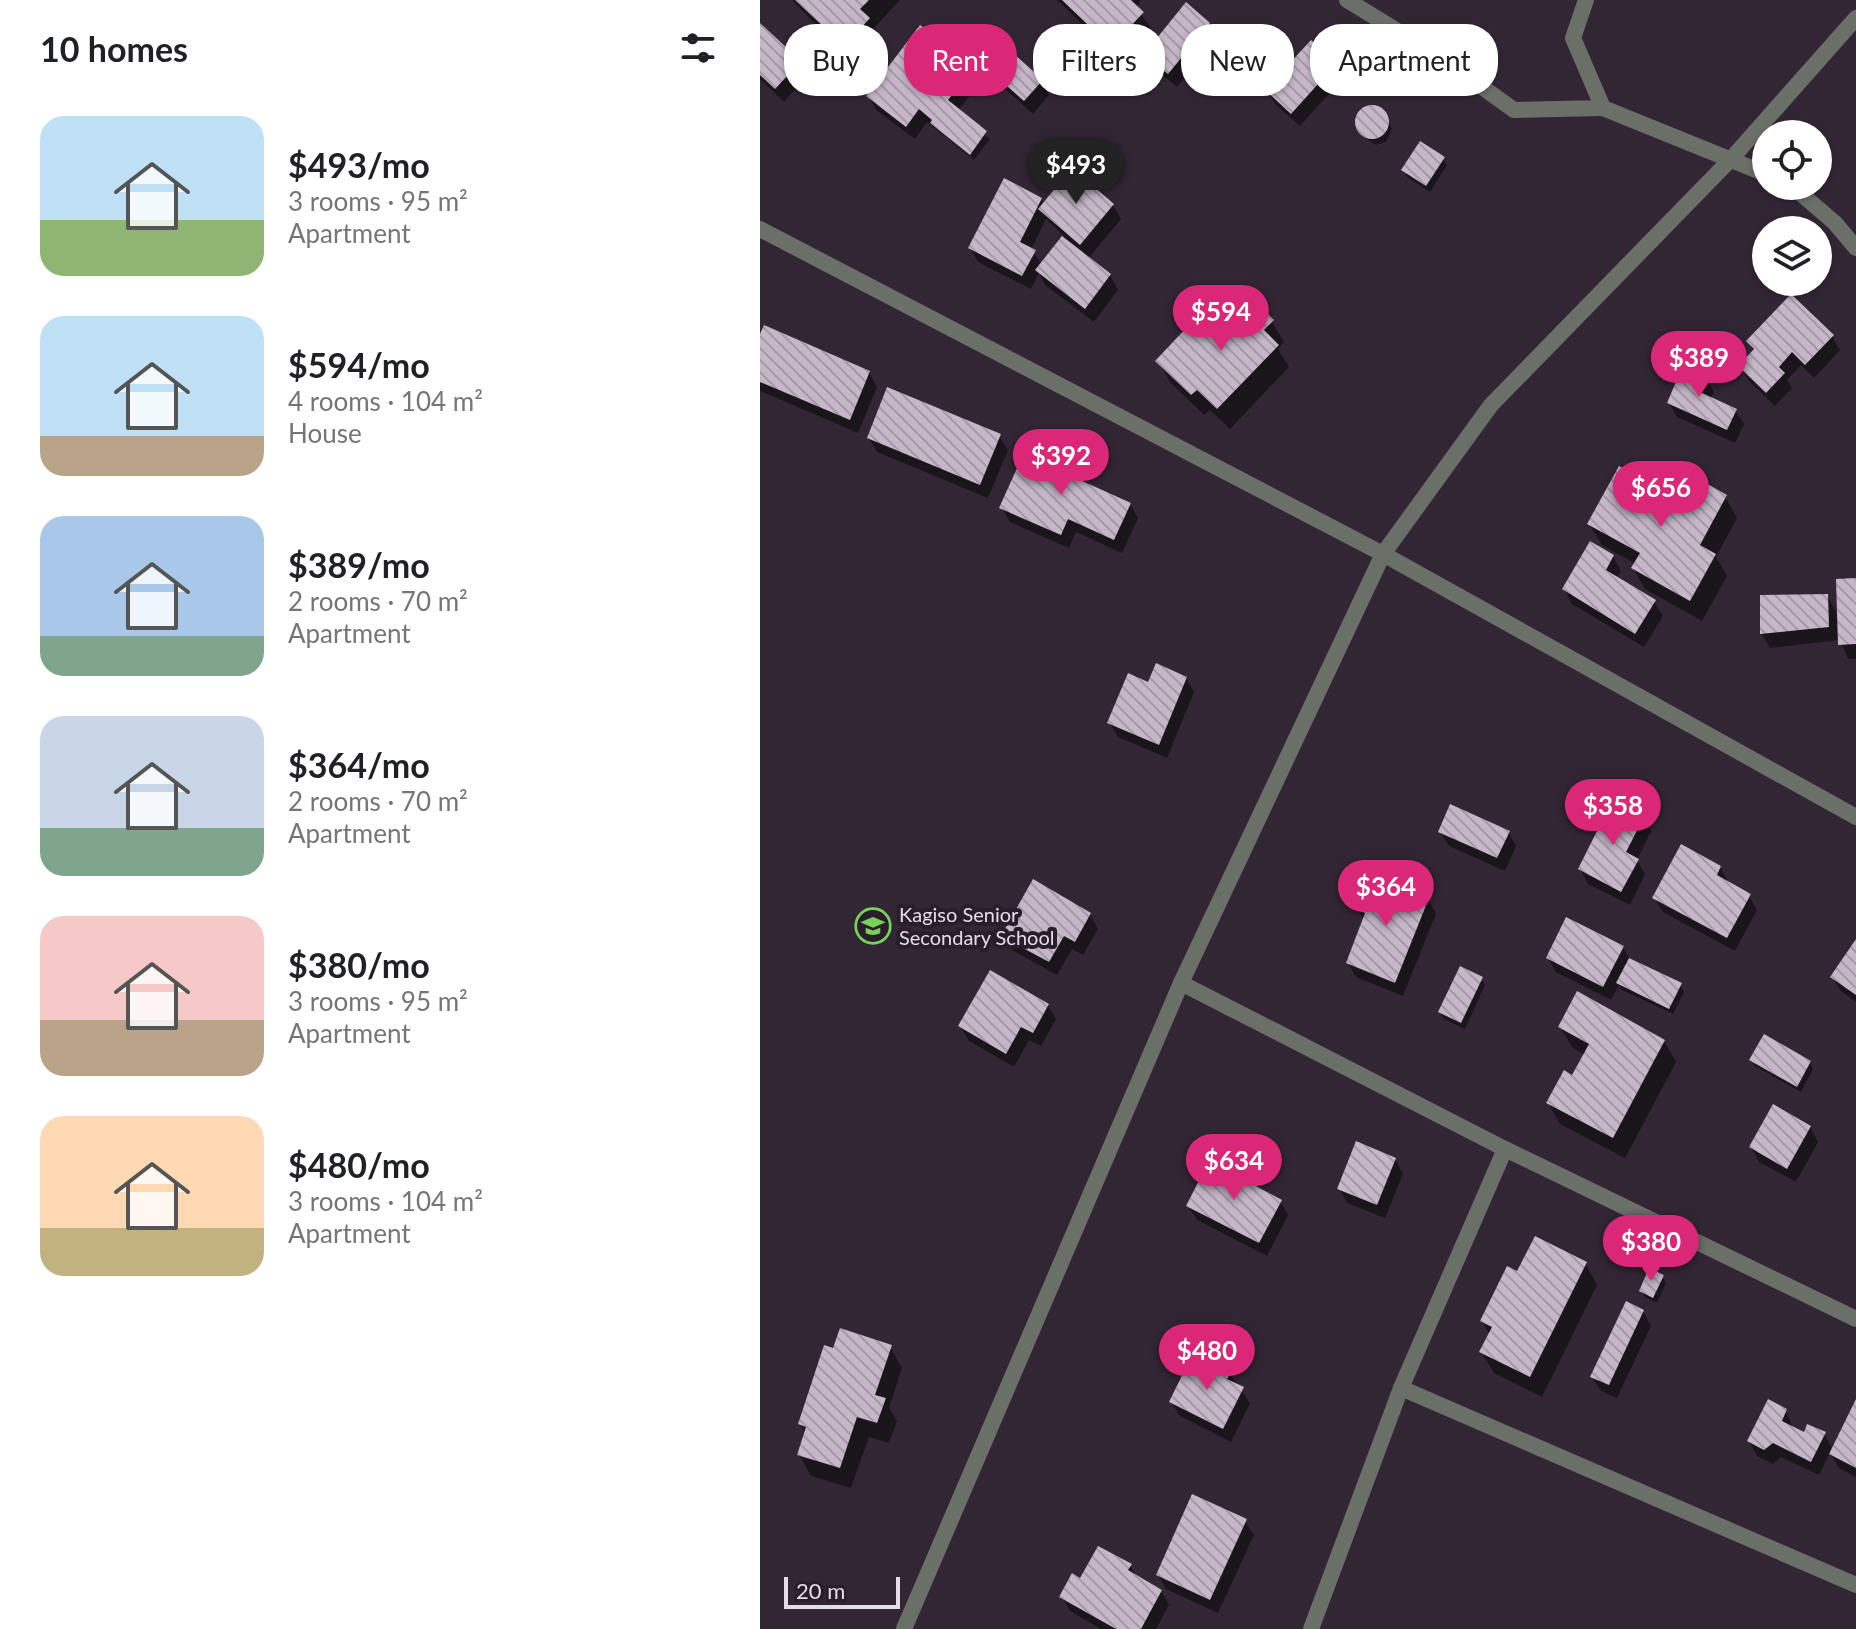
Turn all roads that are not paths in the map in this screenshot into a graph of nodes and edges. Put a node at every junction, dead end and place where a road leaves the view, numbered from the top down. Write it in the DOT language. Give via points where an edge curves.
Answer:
graph roads {
  1 [pos="1347,0"];
  2 [pos="1586,0"];
  3 [pos="1856,18"];
  4 [pos="1603,108"];
  5 [pos="1732,158"];
  6 [pos="1752,167"];
  7 [pos="1808,200"];
  8 [pos="760,229"];
  9 [pos="1856,248"];
  10 [pos="1383,554"];
  11 [pos="1856,817"];
  12 [pos="1181,983"];
  13 [pos="1505,1149"];
  14 [pos="1856,1319"];
  15 [pos="1401,1388"];
  16 [pos="1856,1585"];
  17 [pos="904,1629"];
  18 [pos="1311,1629"];
  1 -- 4 [label="street" via="1514,110"];
  2 -- 4 [label="street" via="1573,38"];
  3 -- 5 [label="street"];
  4 -- 5 [label="street"];
  5 -- 6 [label="street"];
  5 -- 10 [label="street" via="1491,405"];
  7 -- 9 [label="street"];
  8 -- 10 [label="street"];
  10 -- 11 [label="street"];
  10 -- 12 [label="street"];
  12 -- 13 [label="street"];
  12 -- 17 [label="street"];
  13 -- 14 [label="street"];
  13 -- 15 [label="street"];
  15 -- 16 [label="street"];
  15 -- 18 [label="street"];
}
